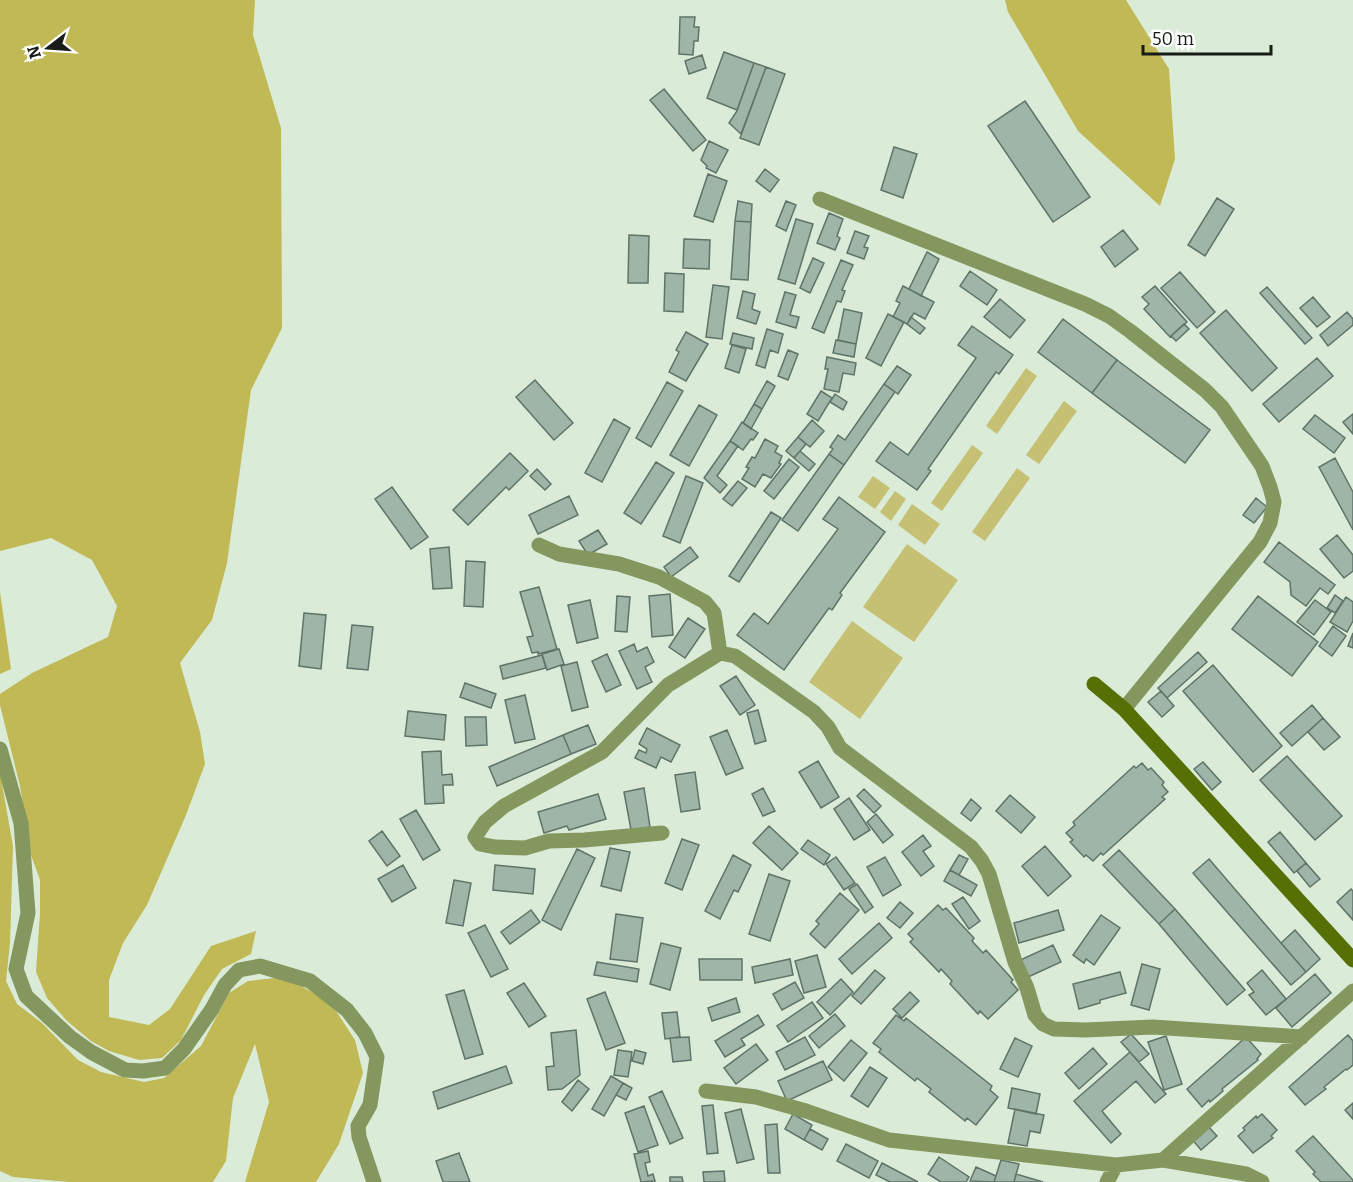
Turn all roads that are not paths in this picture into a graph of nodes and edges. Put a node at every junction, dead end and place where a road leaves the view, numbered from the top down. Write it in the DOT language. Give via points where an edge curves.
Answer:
graph roads {
  1 [pos="820,199"];
  2 [pos="539,545"];
  3 [pos="720,653"];
  4 [pos="1094,684"];
  5 [pos="1125,709"];
  6 [pos="0,749"];
  7 [pos="662,833"];
  8 [pos="1353,960"];
  9 [pos="1353,991"];
  10 [pos="1302,1037"];
  11 [pos="706,1091"];
  12 [pos="1163,1160"];
  13 [pos="1116,1165"];
  14 [pos="374,1182"];
  15 [pos="1107,1182"];
  16 [pos="1262,1182"];
  1 -- 5 [label="street" via="1109,316 1205,390 1222,407 1262,466 1274,502 1270,523 1260,542"];
  2 -- 3 [label="street" via="559,554 619,564 659,577 705,602 714,613"];
  3 -- 7 [label="street" via="668,685 602,752 504,806 475,837 480,844 525,848 549,841"];
  3 -- 10 [label="street" via="735,656 814,712 840,748 971,847 989,874 1015,962 1042,1024 1054,1029 1153,1027"];
  4 -- 5 [label="main road"];
  5 -- 8 [label="main road"];
  6 -- 14 [label="street" via="21,824 28,913 16,969 26,996 91,1052 125,1070 143,1071 165,1068 184,1049 239,970 260,966 310,981 347,1010 377,1057 370,1105 358,1126"];
  9 -- 10 [label="street"];
  10 -- 12 [label="street"];
  11 -- 13 [label="street" via="756,1097 889,1140"];
  12 -- 13 [label="street"];
  12 -- 16 [label="street" via="1246,1174"];
  13 -- 15 [label="street"];
}
